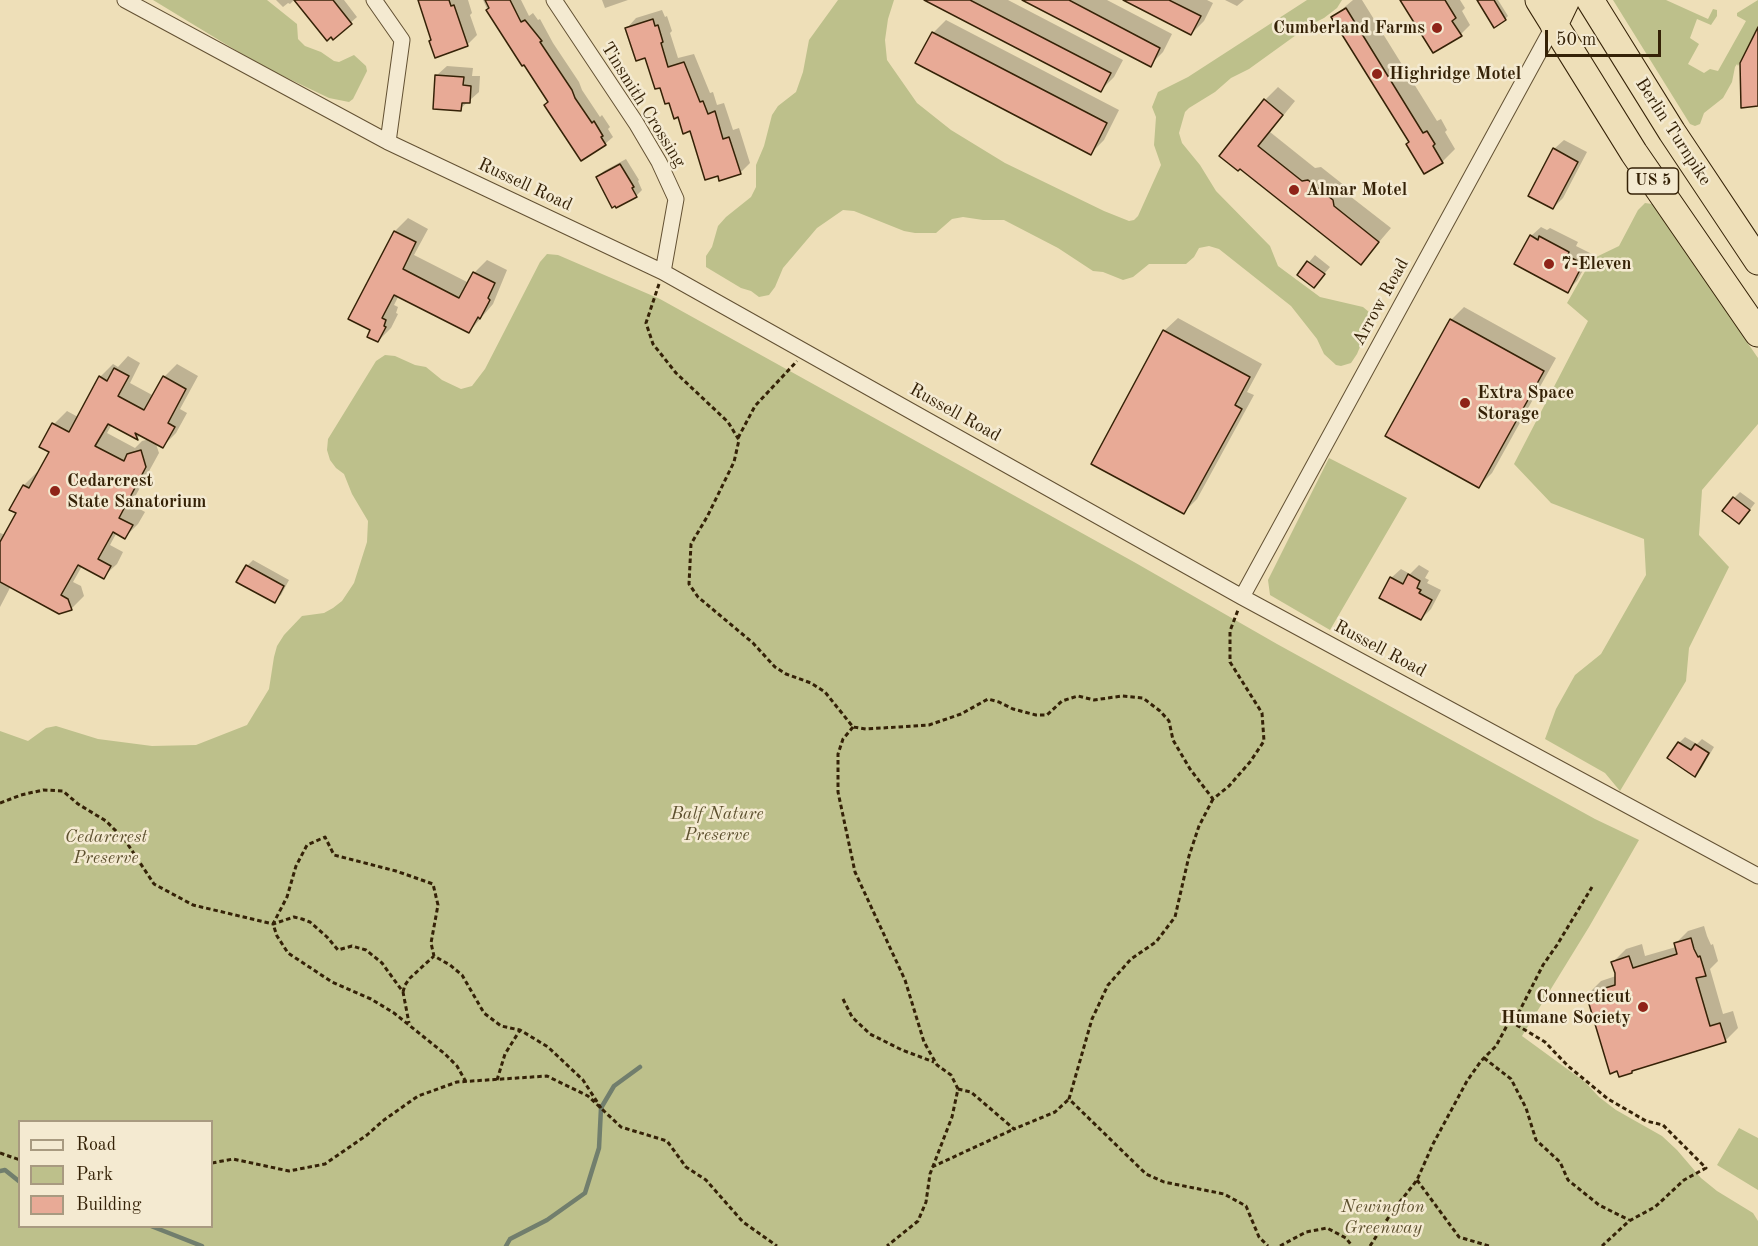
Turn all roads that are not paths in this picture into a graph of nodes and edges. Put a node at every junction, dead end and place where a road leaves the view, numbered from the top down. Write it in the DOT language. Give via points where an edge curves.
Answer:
graph roads {
  1 [pos="125,0"];
  2 [pos="374,0"];
  3 [pos="554,0"];
  4 [pos="1539,0"];
  5 [pos="1566,0"];
  6 [pos="1590,0"];
  7 [pos="1554,25"];
  8 [pos="388,142"];
  9 [pos="1758,261"];
  10 [pos="663,272"];
  11 [pos="1758,333"];
  12 [pos="1242,597"];
  13 [pos="1758,876"];
  1 -- 8 [label="street, Russell Road"];
  2 -- 8 [label="street" via="402,40"];
  3 -- 10 [label="street, Tinsmith Crossing" via="636,123 676,199"];
  4 -- 7 [label="highway, US 5"];
  5 -- 7 [label="highway"];
  6 -- 9 [label="highway, Berlin Turnpike / US 5"];
  7 -- 11 [label="highway, US 5" via="1634,153"];
  7 -- 12 [label="street, Arrow Road"];
  8 -- 10 [label="street, Russell Road"];
  10 -- 12 [label="street, Russell Road"];
  12 -- 13 [label="street, Russell Road"];
}
